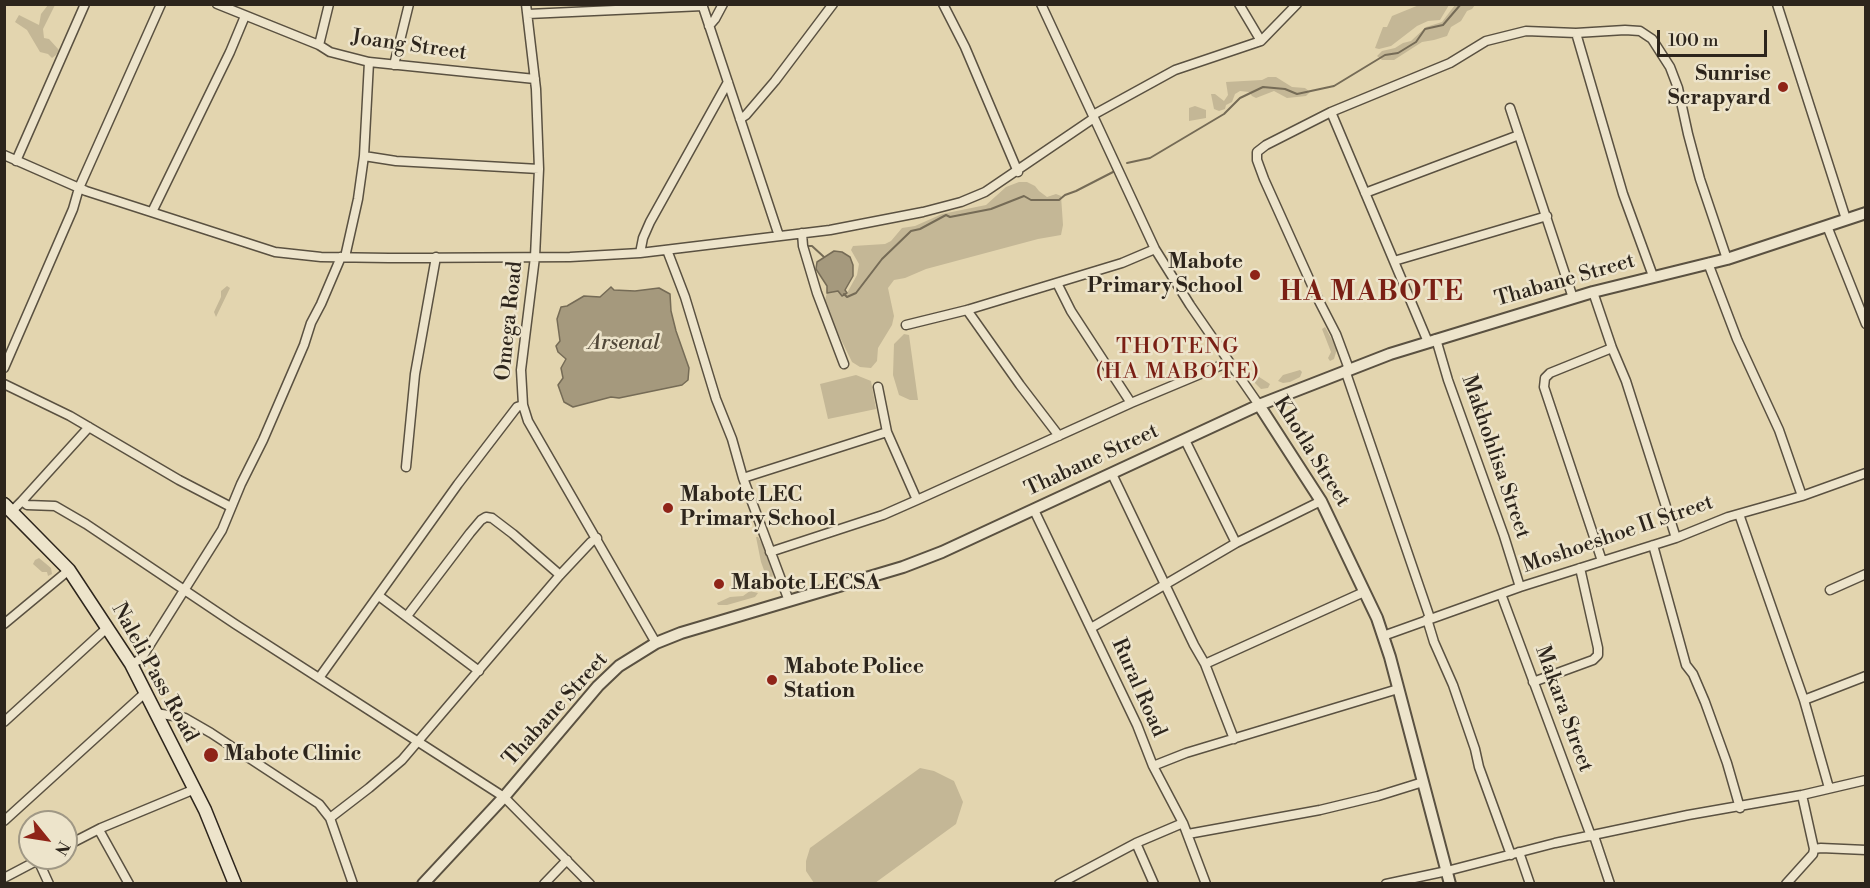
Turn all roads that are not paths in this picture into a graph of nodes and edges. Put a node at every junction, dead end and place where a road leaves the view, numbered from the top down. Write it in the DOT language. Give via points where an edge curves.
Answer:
graph roads {
  1 [pos="85,4"];
  2 [pos="160,4"];
  3 [pos="218,4"];
  4 [pos="329,4"];
  5 [pos="409,4"];
  6 [pos="526,4"];
  7 [pos="723,4"];
  8 [pos="833,4"];
  9 [pos="943,4"];
  10 [pos="1041,4"];
  11 [pos="1239,4"];
  12 [pos="1297,4"];
  13 [pos="1777,4"];
  14 [pos="703,5"];
  15 [pos="242,11"];
  16 [pos="528,14"];
  17 [pos="709,26"];
  18 [pos="1576,33"];
  19 [pos="1261,41"];
  20 [pos="319,45"];
  21 [pos="369,62"];
  22 [pos="394,65"];
  23 [pos="535,79"];
  24 [pos="728,82"];
  25 [pos="1510,108"];
  26 [pos="1331,112"];
  27 [pos="1093,117"];
  28 [pos="740,119"];
  29 [pos="1519,135"];
  30 [pos="4,155"];
  31 [pos="364,156"];
  32 [pos="16,160"];
  33 [pos="539,169"];
  34 [pos="1018,171"];
  35 [pos="80,188"];
  36 [pos="1365,193"];
  37 [pos="152,212"];
  38 [pos="1866,213"];
  39 [pos="1546,216"];
  40 [pos="1846,219"];
  41 [pos="1827,226"];
  42 [pos="802,233"];
  43 [pos="779,236"];
  44 [pos="1155,249"];
  45 [pos="667,250"];
  46 [pos="640,253"];
  47 [pos="343,257"];
  48 [pos="436,257"];
  49 [pos="535,257"];
  50 [pos="1727,260"];
  51 [pos="1394,261"];
  52 [pos="1708,263"];
  53 [pos="1653,276"];
  54 [pos="1057,283"];
  55 [pos="1593,292"];
  56 [pos="1573,298"];
  57 [pos="967,310"];
  58 [pos="1866,324"];
  59 [pos="906,325"];
  60 [pos="1432,340"];
  61 [pos="1612,348"];
  62 [pos="1229,362"];
  63 [pos="844,364"];
  64 [pos="4,368"];
  65 [pos="1347,370"];
  66 [pos="4,384"];
  67 [pos="878,387"];
  68 [pos="1131,403"];
  69 [pos="523,405"];
  70 [pos="1259,405"];
  71 [pos="89,427"];
  72 [pos="888,432"];
  73 [pos="1059,436"];
  74 [pos="1185,440"];
  75 [pos="406,467"];
  76 [pos="1866,473"];
  77 [pos="1112,474"];
  78 [pos="743,478"];
  79 [pos="1802,496"];
  80 [pos="917,500"];
  81 [pos="22,501"];
  82 [pos="1321,501"];
  83 [pos="231,507"];
  84 [pos="7,509"];
  85 [pos="1034,510"];
  86 [pos="1739,514"];
  87 [pos="597,538"];
  88 [pos="1676,538"];
  89 [pos="1236,543"];
  90 [pos="1653,545"];
  91 [pos="770,552"];
  92 [pos="1602,561"];
  93 [pos="1580,568"];
  94 [pos="69,570"];
  95 [pos="1866,574"];
  96 [pos="560,575"];
  97 [pos="1164,584"];
  98 [pos="1520,587"];
  99 [pos="1830,590"];
  100 [pos="185,591"];
  101 [pos="1365,592"];
  102 [pos="1501,594"];
  103 [pos="379,596"];
  104 [pos="789,601"];
  105 [pos="407,616"];
  106 [pos="1429,619"];
  107 [pos="4,624"];
  108 [pos="108,627"];
  109 [pos="1091,628"];
  110 [pos="1383,636"];
  111 [pos="656,643"];
  112 [pos="131,664"];
  113 [pos="1205,664"];
  114 [pos="479,671"];
  115 [pos="1866,676"];
  116 [pos="319,678"];
  117 [pos="1533,682"];
  118 [pos="1398,688"];
  119 [pos="146,692"];
  120 [pos="1804,700"];
  121 [pos="156,713"];
  122 [pos="4,722"];
  123 [pos="1234,739"];
  124 [pos="417,743"];
  125 [pos="1153,766"];
  126 [pos="1866,780"];
  127 [pos="1423,782"];
  128 [pos="195,789"];
  129 [pos="1829,789"];
  130 [pos="1802,795"];
  131 [pos="504,797"];
  132 [pos="1740,808"];
  133 [pos="330,818"];
  134 [pos="4,821"];
  135 [pos="1183,823"];
  136 [pos="99,830"];
  137 [pos="1188,834"];
  138 [pos="1592,836"];
  139 [pos="78,840"];
  140 [pos="1136,843"];
  141 [pos="1814,849"];
  142 [pos="1866,850"];
  143 [pos="1515,853"];
  144 [pos="567,860"];
  145 [pos="19,870"];
  146 [pos="1447,871"];
  147 [pos="4,878"];
  148 [pos="1153,881"];
  149 [pos="1062,883"];
  150 [pos="129,884"];
  151 [pos="235,884"];
  152 [pos="353,884"];
  153 [pos="423,884"];
  154 [pos="544,884"];
  155 [pos="590,884"];
  156 [pos="1141,884"];
  157 [pos="1206,884"];
  158 [pos="1386,884"];
  159 [pos="1450,884"];
  160 [pos="1530,884"];
  161 [pos="1610,884"];
  162 [pos="1786,884"];
  1 -- 32 [label="street"];
  2 -- 35 [label="street"];
  3 -- 15 [label="street, Joang Street"];
  4 -- 20 [label="street"];
  5 -- 22 [label="street"];
  6 -- 16 [label="street, Omega Road"];
  7 -- 17 [label="street"];
  8 -- 28 [label="street" via="776,81"];
  9 -- 34 [label="street"];
  10 -- 27 [label="street, Khotla Street"];
  11 -- 19 [label="street"];
  12 -- 19 [label="street"];
  13 -- 40 [label="street"];
  14 -- 16 [label="street"];
  14 -- 17 [label="street"];
  15 -- 20 [label="street, Joang Street"];
  15 -- 37 [label="street" via="230,52"];
  16 -- 23 [label="street, Omega Road"];
  17 -- 24 [label="street"];
  18 -- 26 [label="street" via="1526,31 1486,41 1450,63"];
  18 -- 50 [label="street" via="1640,31 1652,39 1663,55 1678,88 1700,179"];
  18 -- 53 [label="street" via="1623,194"];
  19 -- 27 [label="street" via="1175,70"];
  20 -- 21 [label="street, Joang Street" via="337,55"];
  21 -- 22 [label="street, Joang Street"];
  21 -- 31 [label="street"];
  22 -- 23 [label="street, Joang Street"];
  23 -- 33 [label="street, Omega Road"];
  24 -- 28 [label="street"];
  24 -- 46 [label="street" via="650,222"];
  25 -- 29 [label="street"];
  26 -- 36 [label="street, Makhohlisa Street"];
  26 -- 65 [label="street" via="1266,145 1256,155 1336,334"];
  27 -- 34 [label="street"];
  27 -- 44 [label="street, Khotla Street"];
  28 -- 43 [label="street"];
  29 -- 36 [label="street"];
  29 -- 39 [label="street"];
  30 -- 32 [label="street"];
  31 -- 33 [label="street"];
  31 -- 47 [label="street"];
  32 -- 35 [label="street"];
  33 -- 49 [label="street, Omega Road"];
  34 -- 42 [label="street" via="961,202"];
  35 -- 37 [label="street"];
  35 -- 64 [label="street"];
  36 -- 51 [label="street, Makhohlisa Street"];
  37 -- 47 [label="street" via="275,252"];
  38 -- 40 [label="street, Thabane Street"];
  39 -- 51 [label="street"];
  39 -- 56 [label="street"];
  40 -- 41 [label="street, Thabane Street"];
  41 -- 50 [label="street, Thabane Street"];
  41 -- 58 [label="street"];
  42 -- 43 [label="street"];
  42 -- 63 [label="street" via="817,293"];
  43 -- 45 [label="street"];
  44 -- 54 [label="street"];
  44 -- 62 [label="street, Khotla Street"];
  45 -- 46 [label="street"];
  45 -- 78 [label="street"];
  46 -- 49 [label="street"];
  47 -- 48 [label="street"];
  47 -- 83 [label="street" via="310,323 304,345"];
  48 -- 49 [label="street"];
  48 -- 75 [label="street" via="415,374"];
  49 -- 69 [label="street, Omega Road" via="521,370"];
  50 -- 52 [label="street, Thabane Street"];
  51 -- 60 [label="street, Makhohlisa Street"];
  52 -- 53 [label="street, Thabane Street"];
  52 -- 79 [label="street" via="1737,339 1783,438"];
  53 -- 55 [label="street, Thabane Street"];
  54 -- 57 [label="street"];
  54 -- 68 [label="street"];
  55 -- 56 [label="street, Thabane Street"];
  55 -- 61 [label="street"];
  56 -- 60 [label="street, Thabane Street"];
  57 -- 59 [label="street"];
  57 -- 73 [label="street"];
  60 -- 65 [label="street, Thabane Street"];
  60 -- 98 [label="street, Makhohlisa Street"];
  61 -- 88 [label="street"];
  61 -- 92 [label="street" via="1550,373 1544,387"];
  62 -- 68 [label="street"];
  62 -- 70 [label="street, Khotla Street"];
  65 -- 70 [label="street, Thabane Street"];
  65 -- 106 [label="street"];
  66 -- 71 [label="street"];
  67 -- 72 [label="street"];
  68 -- 73 [label="street"];
  69 -- 87 [label="street, Omega Road" via="528,421"];
  69 -- 103 [label="street" via="517,407 464,475"];
  70 -- 74 [label="street, Thabane Street"];
  70 -- 82 [label="street, Khotla Street"];
  71 -- 81 [label="street"];
  71 -- 83 [label="street"];
  72 -- 78 [label="street"];
  72 -- 80 [label="street"];
  73 -- 80 [label="street"];
  74 -- 77 [label="street, Thabane Street"];
  74 -- 89 [label="street"];
  76 -- 79 [label="street, Moshoeshoe II Street"];
  77 -- 85 [label="street, Thabane Street"];
  77 -- 97 [label="street"];
  78 -- 91 [label="street"];
  79 -- 86 [label="street, Moshoeshoe II Street"];
  80 -- 91 [label="street"];
  81 -- 84 [label="street"];
  81 -- 100 [label="street" via="27,505 55,506 70,514"];
  82 -- 89 [label="street"];
  82 -- 101 [label="street, Khotla Street"];
  83 -- 100 [label="street" via="222,530"];
  84 -- 94 [label="main road, Naleli Pass Road"];
  85 -- 104 [label="street, Thabane Street" via="903,567"];
  85 -- 109 [label="street, Rural Road"];
  86 -- 88 [label="street, Moshoeshoe II Street"];
  86 -- 120 [label="street"];
  87 -- 96 [label="street"];
  87 -- 111 [label="street, Omega Road"];
  88 -- 90 [label="street, Moshoeshoe II Street"];
  89 -- 97 [label="street"];
  90 -- 92 [label="street, Moshoeshoe II Street"];
  90 -- 132 [label="street" via="1686,665 1705,702"];
  91 -- 104 [label="street"];
  92 -- 93 [label="street, Moshoeshoe II Street"];
  93 -- 98 [label="street, Moshoeshoe II Street"];
  93 -- 117 [label="street" via="1598,655"];
  94 -- 107 [label="street"];
  94 -- 108 [label="main road, Naleli Pass Road"];
  95 -- 99 [label="street"];
  96 -- 105 [label="street" via="513,534 486,517"];
  96 -- 114 [label="street"];
  97 -- 109 [label="street"];
  97 -- 113 [label="street"];
  98 -- 102 [label="street, Moshoeshoe II Street"];
  100 -- 112 [label="street" via="144,654"];
  100 -- 116 [label="street"];
  101 -- 110 [label="street, Khotla Street"];
  101 -- 113 [label="street"];
  102 -- 106 [label="street, Moshoeshoe II Street"];
  102 -- 117 [label="street, Makara Street"];
  103 -- 105 [label="street"];
  103 -- 116 [label="street"];
  104 -- 111 [label="street, Thabane Street"];
  105 -- 114 [label="street"];
  106 -- 110 [label="street, Moshoeshoe II Street"];
  106 -- 143 [label="street" via="1479,767"];
  108 -- 112 [label="main road, Naleli Pass Road"];
  108 -- 122 [label="street"];
  109 -- 125 [label="street, Rural Road"];
  110 -- 118 [label="street, Khotla Street"];
  111 -- 131 [label="street, Thabane Street" via="619,666 598,686"];
  112 -- 119 [label="main road, Naleli Pass Road"];
  113 -- 123 [label="street"];
  114 -- 124 [label="street"];
  115 -- 120 [label="street"];
  116 -- 124 [label="street"];
  117 -- 138 [label="street, Makara Street"];
  118 -- 123 [label="street"];
  118 -- 127 [label="street, Khotla Street"];
  119 -- 121 [label="main road, Naleli Pass Road"];
  119 -- 134 [label="street"];
  120 -- 129 [label="street"];
  121 -- 128 [label="main road, Naleli Pass Road"];
  121 -- 133 [label="street" via="185,718 211,733 306,794"];
  123 -- 125 [label="street"];
  124 -- 131 [label="street"];
  124 -- 133 [label="street" via="402,760"];
  125 -- 135 [label="street, Rural Road"];
  126 -- 129 [label="street"];
  127 -- 137 [label="street" via="1332,807"];
  127 -- 146 [label="street, Khotla Street"];
  128 -- 136 [label="street"];
  128 -- 151 [label="main road, Naleli Pass Road"];
  129 -- 130 [label="street"];
  130 -- 132 [label="street"];
  130 -- 141 [label="street"];
  131 -- 144 [label="street"];
  131 -- 153 [label="street, Thabane Street"];
  132 -- 138 [label="street"];
  133 -- 152 [label="street"];
  135 -- 137 [label="street, Rural Road"];
  135 -- 140 [label="street"];
  136 -- 139 [label="street"];
  136 -- 150 [label="street"];
  137 -- 157 [label="street, Rural Road"];
  138 -- 143 [label="street"];
  138 -- 161 [label="street, Makara Street"];
  140 -- 148 [label="street"];
  140 -- 149 [label="street"];
  141 -- 142 [label="street"];
  141 -- 162 [label="street"];
  143 -- 146 [label="street"];
  143 -- 160 [label="street"];
  144 -- 154 [label="street"];
  144 -- 155 [label="street"];
  145 -- 147 [label="street"];
  146 -- 158 [label="street"];
  146 -- 159 [label="street, Khotla Street"];
  148 -- 156 [label="street"];
}
